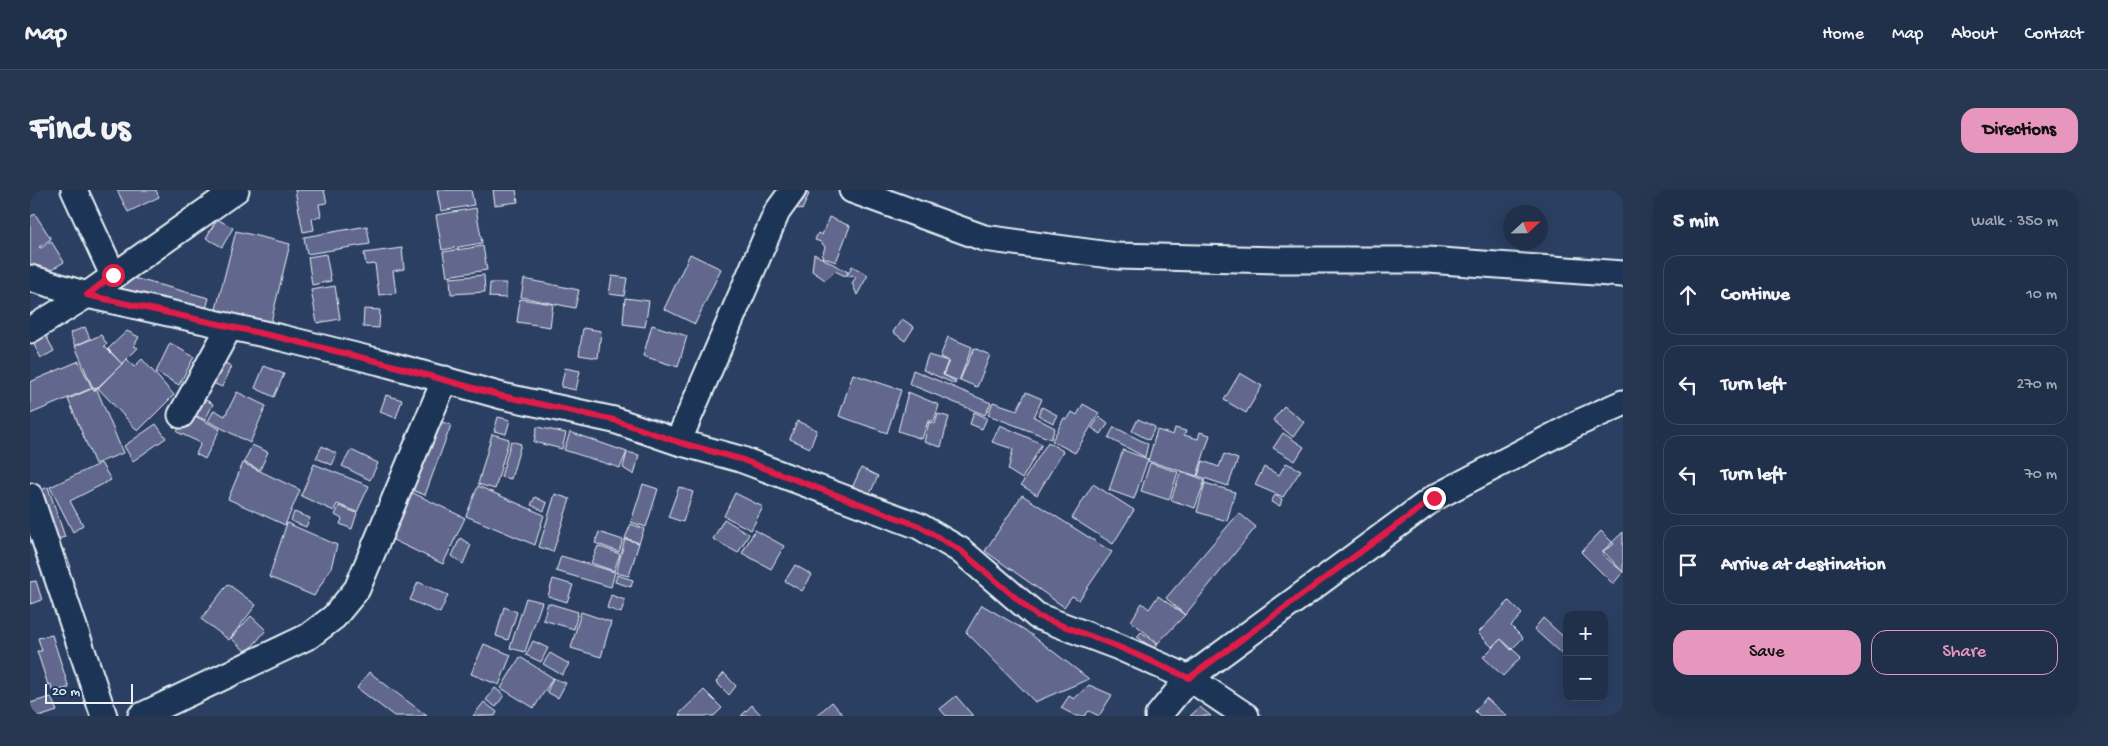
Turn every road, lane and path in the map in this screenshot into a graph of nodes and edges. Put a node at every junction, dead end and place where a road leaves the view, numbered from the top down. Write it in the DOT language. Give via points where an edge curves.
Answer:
graph roads {
  1 [pos="74,190"];
  2 [pos="236,190"];
  3 [pos="793,190"];
  4 [pos="852,190"];
  5 [pos="1623,274"];
  6 [pos="113,275"];
  7 [pos="30,278"];
  8 [pos="87,295"];
  9 [pos="230,326"];
  10 [pos="30,330"];
  11 [pos="445,379"];
  12 [pos="1623,403"];
  13 [pos="181,415"];
  14 [pos="678,442"];
  15 [pos="30,496"];
  16 [pos="1189,678"];
  17 [pos="104,716"];
  18 [pos="141,716"];
  19 [pos="1158,716"];
  20 [pos="1246,716"];
  1 -- 6 [label="street"];
  2 -- 6 [label="street"];
  3 -- 14 [label="street" via="776,212"];
  4 -- 5 [label="street" via="984,238 1117,256 1428,260"];
  6 -- 8 [label="street"];
  7 -- 8 [label="street"];
  8 -- 9 [label="street"];
  8 -- 10 [label="street"];
  9 -- 11 [label="street"];
  9 -- 13 [label="street"];
  11 -- 14 [label="street" via="502,396 614,420"];
  11 -- 18 [label="street" via="357,589 334,617 309,636"];
  12 -- 16 [label="street" via="1578,422 1434,498"];
  14 -- 16 [label="street" via="740,459 919,526 960,550 1037,616"];
  15 -- 17 [label="street"];
  16 -- 19 [label="street"];
  16 -- 20 [label="street"];
}
